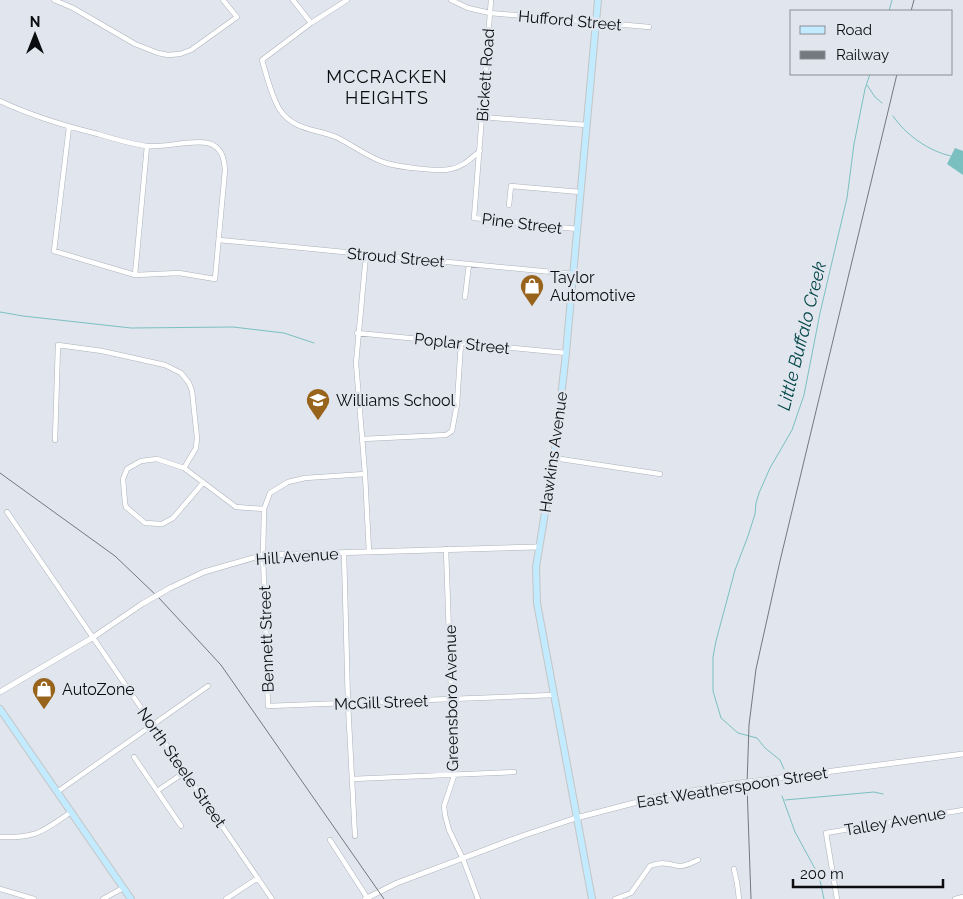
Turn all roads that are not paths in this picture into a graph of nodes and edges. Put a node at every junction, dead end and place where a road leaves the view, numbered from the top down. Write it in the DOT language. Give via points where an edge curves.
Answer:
graph roads {
  1 [pos="54,0"];
  2 [pos="223,0"];
  3 [pos="293,0"];
  4 [pos="347,0"];
  5 [pos="451,0"];
  6 [pos="491,0"];
  7 [pos="598,0"];
  8 [pos="490,13"];
  9 [pos="311,23"];
  10 [pos="596,23"];
  11 [pos="649,27"];
  12 [pos="1,103"];
  13 [pos="482,117"];
  14 [pos="586,125"];
  15 [pos="69,126"];
  16 [pos="147,146"];
  17 [pos="480,150"];
  18 [pos="580,192"];
  19 [pos="509,205"];
  20 [pos="577,229"];
  21 [pos="219,240"];
  22 [pos="366,255"];
  23 [pos="469,264"];
  24 [pos="135,274"];
  25 [pos="573,274"];
  26 [pos="466,297"];
  27 [pos="358,333"];
  28 [pos="461,343"];
  29 [pos="566,353"];
  30 [pos="362,439"];
  31 [pos="55,440"];
  32 [pos="554,458"];
  33 [pos="184,468"];
  34 [pos="365,474"];
  35 [pos="660,474"];
  36 [pos="203,483"];
  37 [pos="264,509"];
  38 [pos="7,512"];
  39 [pos="538,547"];
  40 [pos="446,549"];
  41 [pos="344,552"];
  42 [pos="368,552"];
  43 [pos="263,555"];
  44 [pos="92,638"];
  45 [pos="208,686"];
  46 [pos="0,692"];
  47 [pos="553,695"];
  48 [pos="452,700"];
  49 [pos="348,704"];
  50 [pos="268,706"];
  51 [pos="0,709"];
  52 [pos="152,726"];
  53 [pos="963,754"];
  54 [pos="134,757"];
  55 [pos="185,772"];
  56 [pos="514,772"];
  57 [pos="454,776"];
  58 [pos="352,779"];
  59 [pos="157,791"];
  60 [pos="57,792"];
  61 [pos="963,810"];
  62 [pos="71,812"];
  63 [pos="576,818"];
  64 [pos="181,826"];
  65 [pos="355,836"];
  66 [pos="0,837"];
  67 [pos="330,840"];
  68 [pos="463,859"];
  69 [pos="698,860"];
  70 [pos="734,869"];
  71 [pos="258,878"];
  72 [pos="123,888"];
  73 [pos="0,889"];
  74 [pos="963,897"];
  75 [pos="367,898"];
  76 [pos="34,899"];
  77 [pos="103,899"];
  78 [pos="131,899"];
  79 [pos="226,899"];
  80 [pos="272,899"];
  81 [pos="478,899"];
  82 [pos="592,899"];
  83 [pos="615,899"];
  84 [pos="739,899"];
  85 [pos="836,899"];
  86 [pos="956,899"];
  1 -- 2 [label="street" via="136,44 168,55 191,50 237,17"];
  3 -- 9 [label="street"];
  4 -- 9 [label="street"];
  5 -- 8 [label="street, Hufford Street"];
  6 -- 8 [label="street, Bickett Road"];
  7 -- 10 [label="main road, Hawkins Avenue"];
  8 -- 10 [label="street, Hufford Street"];
  8 -- 13 [label="street, Bickett Road"];
  9 -- 17 [label="street" via="262,60 280,110 292,122 337,137 386,163 451,170"];
  10 -- 11 [label="street, Hufford Street"];
  10 -- 14 [label="main road, Hawkins Avenue"];
  12 -- 15 [label="street"];
  13 -- 14 [label="street"];
  13 -- 17 [label="street, Bickett Road"];
  14 -- 18 [label="main road, Hawkins Avenue"];
  15 -- 16 [label="street"];
  15 -- 24 [label="street" via="54,251"];
  16 -- 21 [label="street" via="208,143 217,147 224,156"];
  16 -- 24 [label="street"];
  17 -- 20 [label="street, Pine Street" via="474,218"];
  18 -- 19 [label="street" via="511,186"];
  18 -- 20 [label="main road, Hawkins Avenue"];
  20 -- 25 [label="main road, Hawkins Avenue"];
  21 -- 22 [label="street, Stroud Street"];
  21 -- 24 [label="street" via="215,279 180,273"];
  22 -- 23 [label="street, Stroud Street"];
  22 -- 27 [label="street"];
  23 -- 25 [label="street, Stroud Street"];
  23 -- 26 [label="street"];
  25 -- 29 [label="main road, Hawkins Avenue"];
  27 -- 28 [label="street, Poplar Street"];
  27 -- 30 [label="street" via="356,372"];
  28 -- 29 [label="street, Poplar Street"];
  28 -- 30 [label="street" via="457,404 451,432 446,435"];
  29 -- 32 [label="main road, Hawkins Avenue"];
  30 -- 34 [label="street"];
  31 -- 33 [label="street" via="58,345 102,351 165,365 181,373 189,383 197,438 193,455"];
  32 -- 35 [label="street"];
  32 -- 39 [label="main road, Hawkins Avenue"];
  33 -- 36 [label="street"];
  33 -- 36 [label="street" via="157,459 141,460 132,465 123,479 126,507 147,524 162,524 173,518"];
  34 -- 37 [label="street" via="288,482 270,493"];
  34 -- 42 [label="street"];
  36 -- 37 [label="street" via="236,507"];
  37 -- 43 [label="street, Bennett Street"];
  38 -- 44 [label="street, North Steele Street"];
  39 -- 40 [label="street, Hill Avenue"];
  39 -- 47 [label="main road, Hawkins Avenue" via="537,603"];
  40 -- 42 [label="street, Hill Avenue"];
  40 -- 48 [label="street, Greensboro Avenue"];
  41 -- 42 [label="street, Hill Avenue"];
  41 -- 43 [label="street, Hill Avenue"];
  41 -- 49 [label="street"];
  43 -- 44 [label="street, Hill Avenue, bridge" via="204,572 170,588"];
  43 -- 50 [label="street, Bennett Street"];
  44 -- 46 [label="street, Hill Avenue"];
  44 -- 52 [label="street, North Steele Street"];
  45 -- 52 [label="street"];
  47 -- 48 [label="street, McGill Street"];
  47 -- 63 [label="main road, Hawkins Avenue"];
  48 -- 49 [label="street, McGill Street"];
  48 -- 57 [label="street, Greensboro Avenue"];
  49 -- 50 [label="street, McGill Street"];
  49 -- 58 [label="street"];
  51 -- 60 [label="main road"];
  52 -- 55 [label="street, North Steele Street"];
  52 -- 60 [label="street"];
  53 -- 63 [label="street, East Weatherspoon Street, bridge" via="732,784 657,797"];
  54 -- 59 [label="street"];
  55 -- 59 [label="street"];
  55 -- 71 [label="street, North Steele Street"];
  56 -- 57 [label="street"];
  57 -- 58 [label="street"];
  57 -- 68 [label="street, Greensboro Avenue" via="444,806 449,830"];
  58 -- 65 [label="street"];
  59 -- 64 [label="street"];
  60 -- 62 [label="main road"];
  61 -- 85 [label="street, Talley Avenue" via="826,833"];
  62 -- 66 [label="street" via="34,835"];
  62 -- 72 [label="main road"];
  63 -- 68 [label="street, East Weatherspoon Street"];
  63 -- 82 [label="main road, Hawkins Avenue"];
  67 -- 75 [label="street"];
  68 -- 75 [label="street, East Weatherspoon Street" via="396,883"];
  68 -- 81 [label="street, Greensboro Avenue"];
  69 -- 83 [label="street" via="681,866 665,862 650,866 631,893"];
  70 -- 84 [label="street"];
  71 -- 79 [label="street"];
  71 -- 80 [label="street, North Steele Street"];
  72 -- 77 [label="street"];
  72 -- 78 [label="main road"];
  73 -- 76 [label="street"];
  74 -- 86 [label="street"];
}
